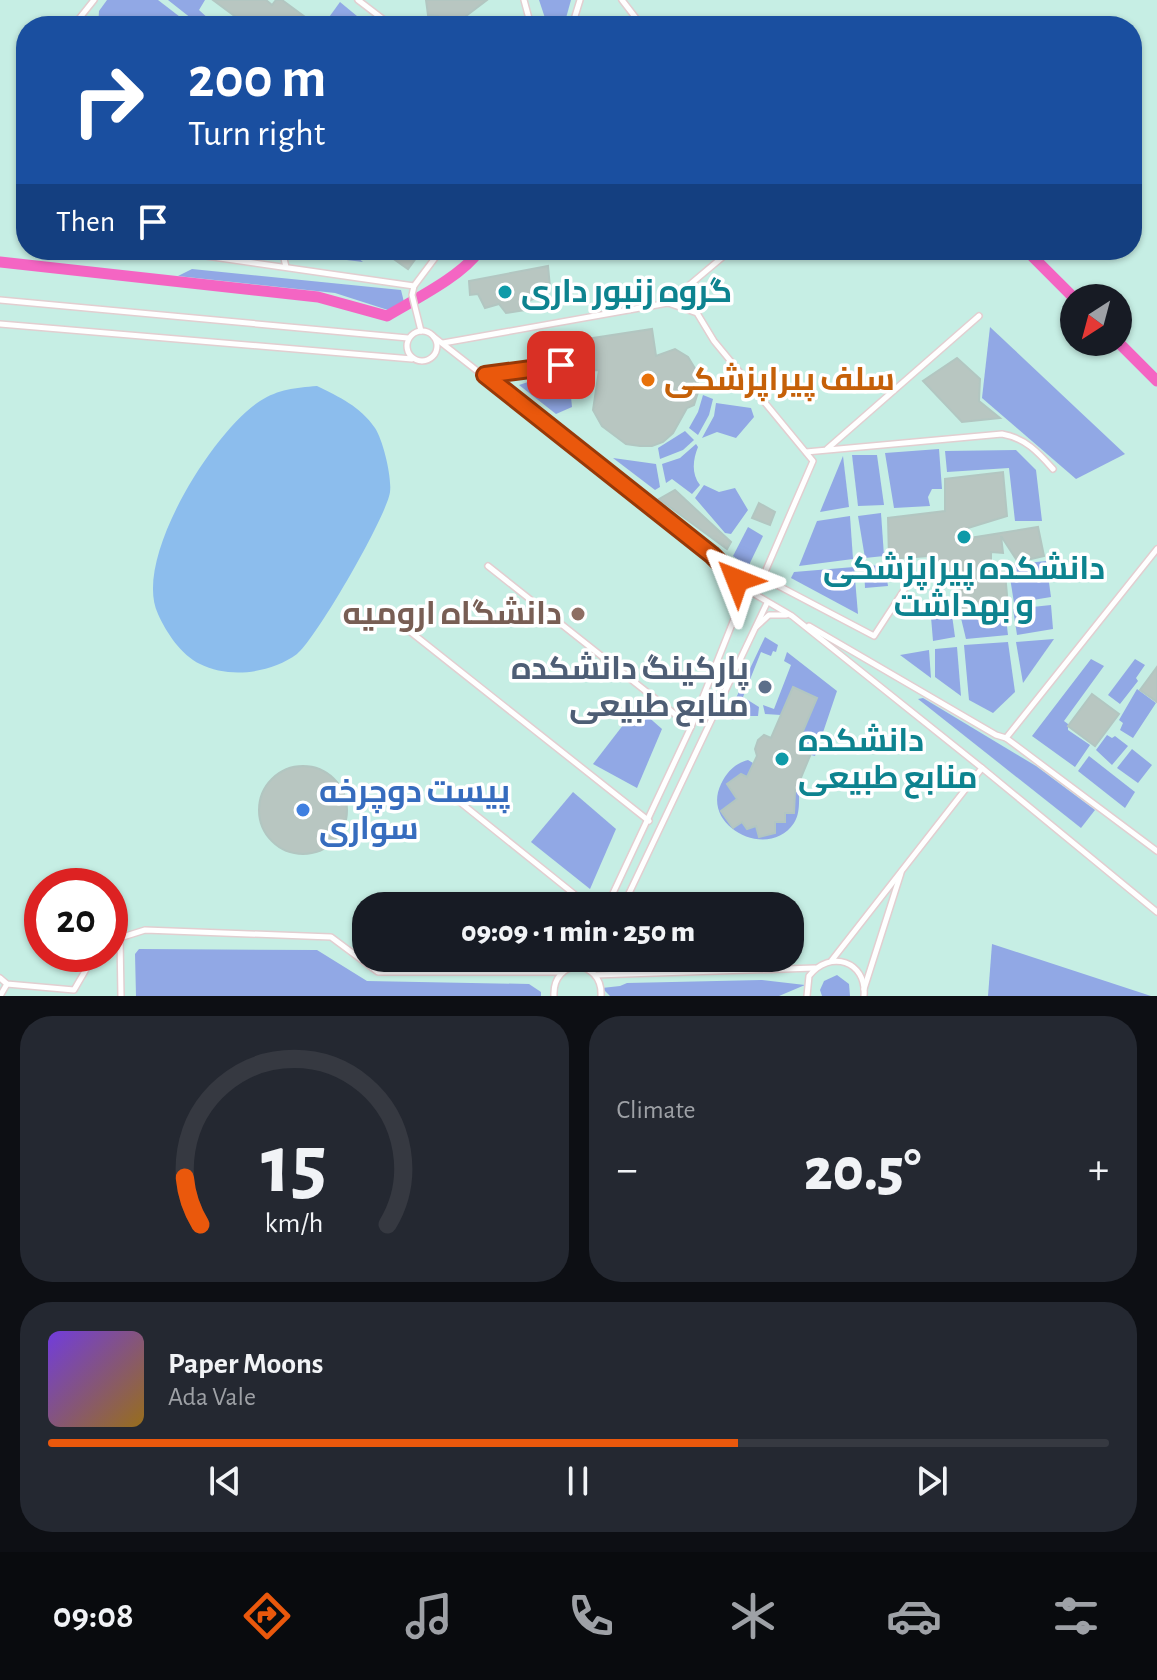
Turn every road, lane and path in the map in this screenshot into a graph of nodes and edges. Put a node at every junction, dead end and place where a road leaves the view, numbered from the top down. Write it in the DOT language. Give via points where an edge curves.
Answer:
graph roads {
  1 [pos="358,0"];
  2 [pos="622,0"];
  3 [pos="379,16"];
  4 [pos="634,16"];
  5 [pos="236,260"];
  6 [pos="284,260"];
  7 [pos="434,260"];
  8 [pos="719,260"];
  9 [pos="286,267"];
  10 [pos="414,286"];
  11 [pos="0,300"];
  12 [pos="668,303"];
  13 [pos="979,316"];
  14 [pos="0,324"];
  15 [pos="421,331"];
  16 [pos="434,337"];
  17 [pos="408,338"];
  18 [pos="442,343"];
  19 [pos="412,359"];
  20 [pos="561,365"];
  21 [pos="485,375"];
  22 [pos="826,450"];
  23 [pos="805,452"];
  24 [pos="1053,469"];
  25 [pos="1157,549"];
  26 [pos="712,555"];
  27 [pos="488,566"];
  28 [pos="729,571"];
  29 [pos="762,579"];
  30 [pos="746,589"];
  31 [pos="904,590"];
  32 [pos="767,603"];
  33 [pos="792,616"];
  34 [pos="735,617"];
  35 [pos="393,618"];
  36 [pos="756,627"];
  37 [pos="691,727"];
  38 [pos="1006,738"];
  39 [pos="982,768"];
  40 [pos="451,795"];
  41 [pos="649,821"];
  42 [pos="1157,851"];
  43 [pos="903,869"];
  44 [pos="572,892"];
  45 [pos="614,892"];
  46 [pos="630,892"];
  47 [pos="1157,912"];
  48 [pos="128,935"];
  49 [pos="352,953"];
  50 [pos="832,960"];
  51 [pos="815,968"];
  52 [pos="85,972"];
  53 [pos="121,972"];
  54 [pos="563,972"];
  55 [pos="593,973"];
  56 [pos="0,978"];
  57 [pos="7,984"];
  58 [pos="74,993"];
  59 [pos="864,993"];
  60 [pos="0,996"];
  61 [pos="121,996"];
  62 [pos="554,996"];
  63 [pos="601,996"];
  64 [pos="807,996"];
  1 -- 3 [label="lane"];
  2 -- 4 [label="lane"];
  5 -- 9 [label="lane"];
  6 -- 9 [label="lane"];
  7 -- 10 [label="lane"];
  8 -- 12 [label="lane"];
  9 -- 10 [label="lane"];
  10 -- 15 [label="lane"];
  11 -- 17 [label="lane"];
  12 -- 18 [label="lane"];
  12 -- 23 [label="lane" via="697,313"];
  13 -- 22 [label="lane"];
  14 -- 19 [label="lane"];
  15 -- 16 [label="lane"];
  15 -- 17 [label="lane"];
  16 -- 18 [label="lane"];
  16 -- 19 [label="lane" via="433,357"];
  17 -- 19 [label="lane"];
  18 -- 21 [label="lane"];
  20 -- 21 [label="street"];
  21 -- 26 [label="lane"];
  22 -- 23 [label="lane"];
  22 -- 24 [label="lane" via="1002,434 1036,450"];
  23 -- 29 [label="lane" via="813,461"];
  25 -- 38 [label="lane"];
  26 -- 28 [label="lane"];
  26 -- 34 [label="lane" via="734,592"];
  27 -- 37 [label="lane"];
  28 -- 29 [label="lane" via="735,563"];
  28 -- 30 [label="lane"];
  29 -- 31 [label="lane" via="874,636"];
  30 -- 32 [label="lane"];
  30 -- 34 [label="lane"];
  32 -- 33 [label="lane"];
  32 -- 36 [label="lane"];
  33 -- 36 [label="lane" via="769,615"];
  33 -- 38 [label="lane"];
  33 -- 39 [label="lane"];
  34 -- 37 [label="lane"];
  35 -- 41 [label="lane"];
  36 -- 46 [label="lane"];
  37 -- 41 [label="lane"];
  38 -- 42 [label="lane"];
  39 -- 43 [label="lane"];
  39 -- 47 [label="lane"];
  40 -- 44 [label="lane"];
  41 -- 45 [label="lane"];
  43 -- 50 [label="lane"];
  43 -- 59 [label="lane"];
  48 -- 49 [label="lane" via="145,930 331,937"];
  50 -- 51 [label="lane"];
  50 -- 59 [label="lane" via="851,965 863,980"];
  51 -- 55 [label="lane"];
  51 -- 64 [label="lane"];
  52 -- 58 [label="lane"];
  53 -- 61 [label="lane"];
  54 -- 62 [label="lane"];
  55 -- 63 [label="lane"];
  56 -- 57 [label="lane"];
  57 -- 58 [label="lane"];
  57 -- 60 [label="lane"];
}
